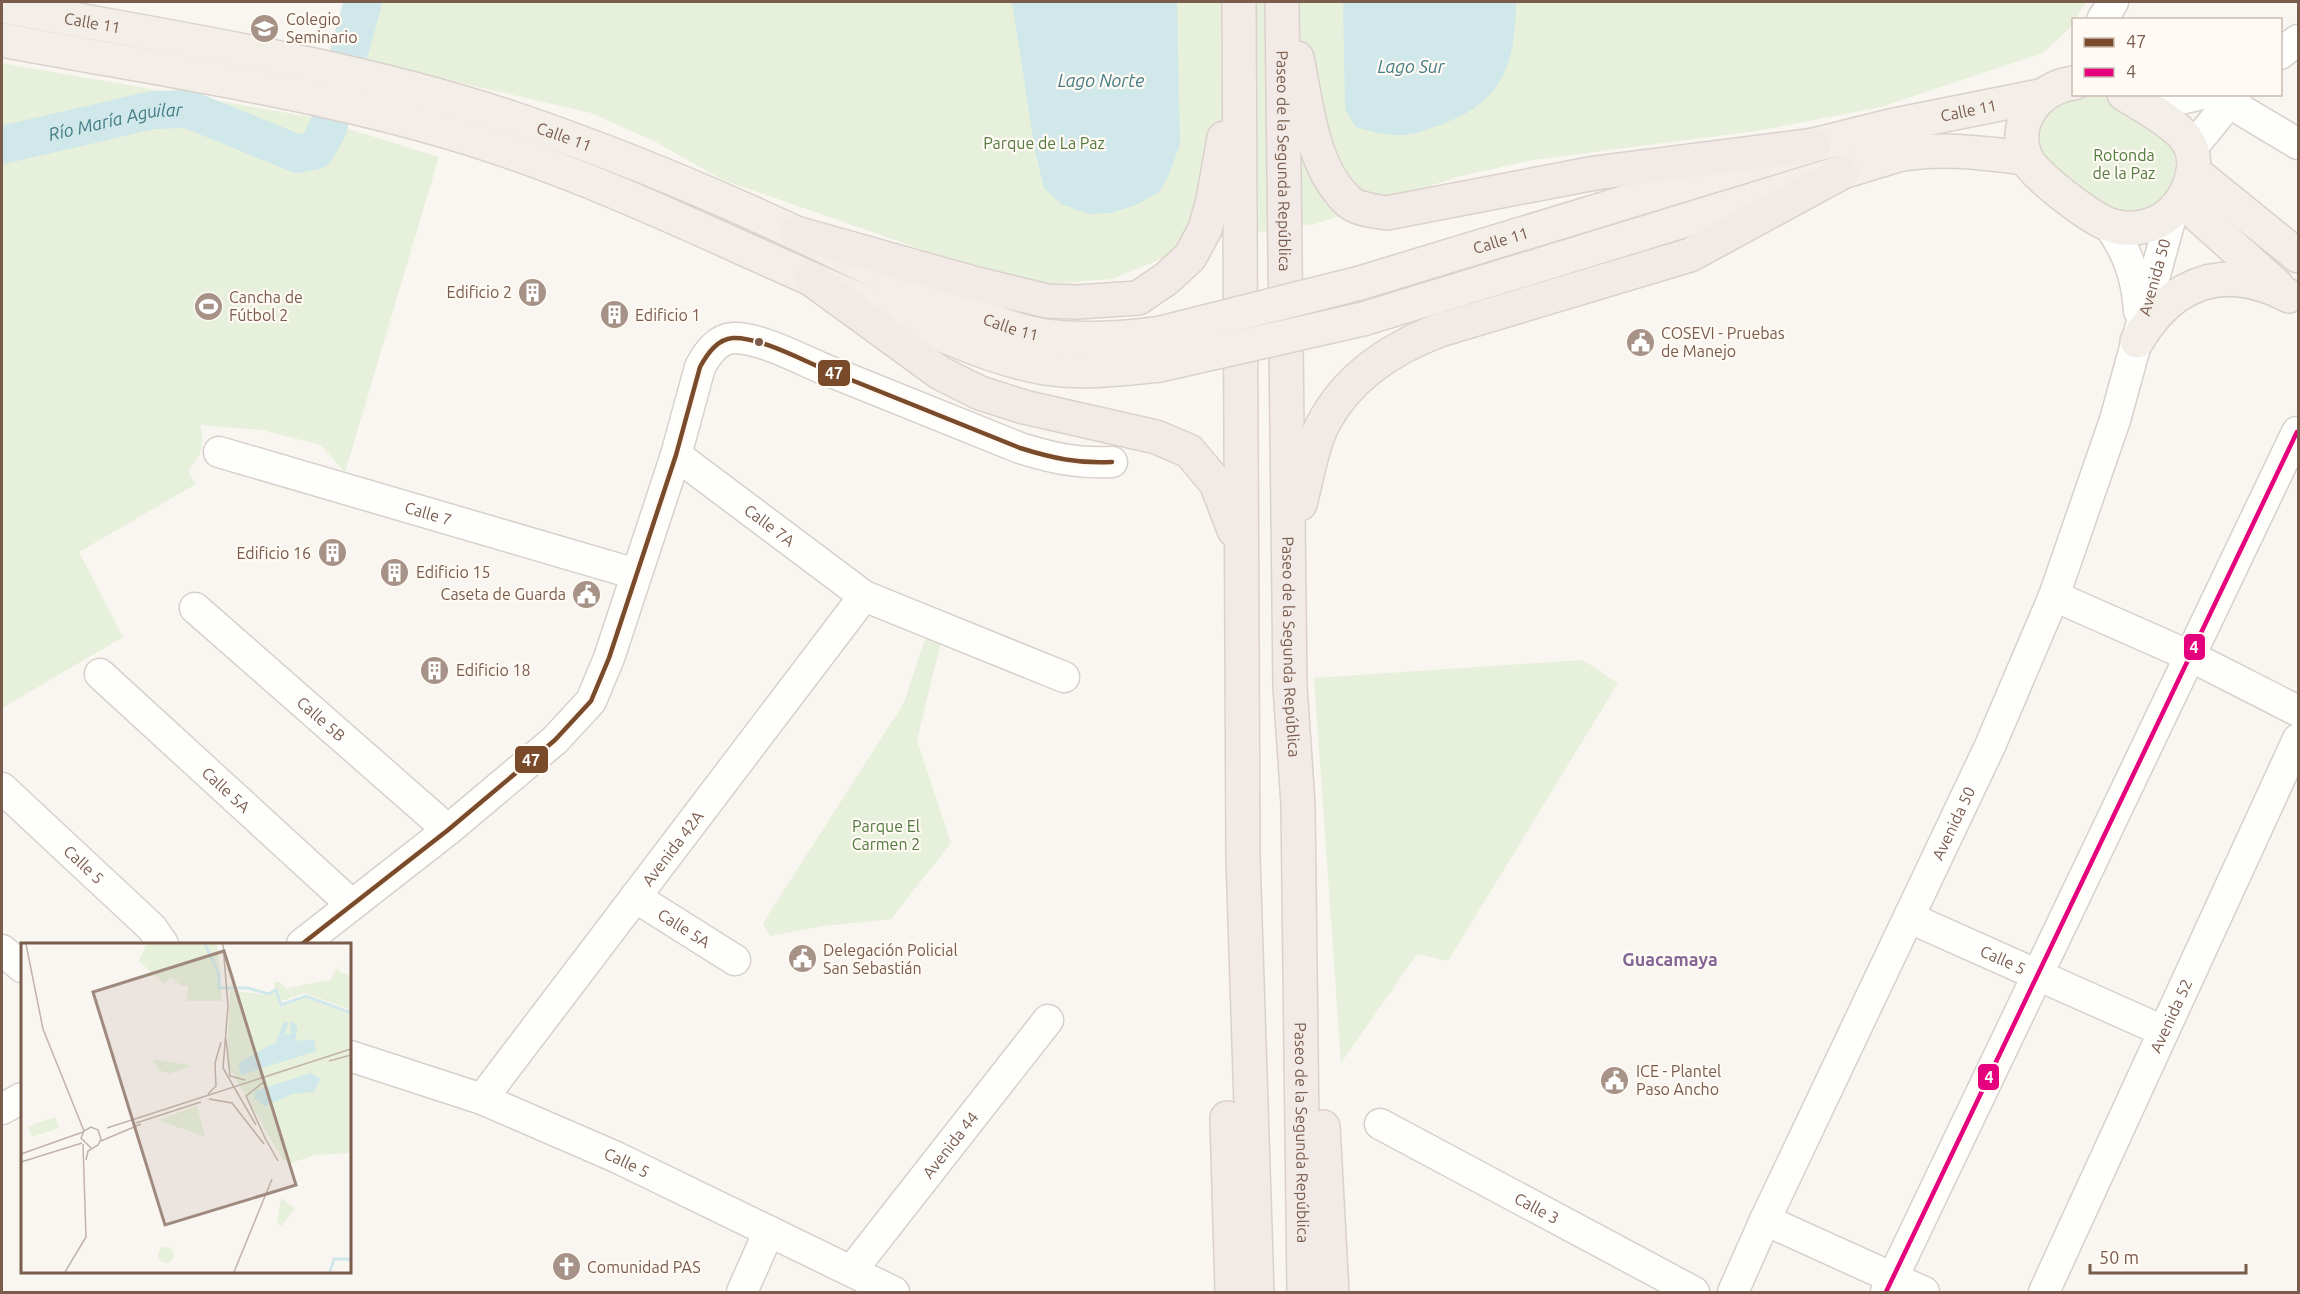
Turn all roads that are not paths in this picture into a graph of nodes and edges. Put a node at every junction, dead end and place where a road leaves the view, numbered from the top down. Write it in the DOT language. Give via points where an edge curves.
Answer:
graph roads {
  1 [pos="1239,2"];
  2 [pos="1283,2"];
  3 [pos="2115,2"];
  4 [pos="2,6"];
  5 [pos="2104,18"];
  6 [pos="2117,18"];
  7 [pos="2,40"];
  8 [pos="2298,40"];
  9 [pos="1239,41"];
  10 [pos="2282,52"];
  11 [pos="2062,82"];
  12 [pos="2222,97"];
  13 [pos="2135,101"];
  14 [pos="2298,144"];
  15 [pos="1814,145"];
  16 [pos="2025,158"];
  17 [pos="1841,173"];
  18 [pos="2185,184"];
  19 [pos="2109,225"];
  20 [pos="796,233"];
  21 [pos="2298,256"];
  22 [pos="810,279"];
  23 [pos="2294,300"];
  24 [pos="2137,341"];
  25 [pos="2297,432"];
  26 [pos="219,452"];
  27 [pos="676,455"];
  28 [pos="1113,462"];
  29 [pos="1289,549"];
  30 [pos="1241,550"];
  31 [pos="636,574"];
  32 [pos="864,596"];
  33 [pos="2054,596"];
  34 [pos="195,608"];
  35 [pos="2190,656"];
  36 [pos="100,674"];
  37 [pos="1064,677"];
  38 [pos="2298,711"];
  39 [pos="2298,739"];
  40 [pos="1242,745"];
  41 [pos="2,788"];
  42 [pos="1298,804"];
  43 [pos="448,830"];
  44 [pos="635,897"];
  45 [pos="351,904"];
  46 [pos="1910,918"];
  47 [pos="162,943"];
  48 [pos="304,943"];
  49 [pos="2,950"];
  50 [pos="735,960"];
  51 [pos="21,966"];
  52 [pos="2038,975"];
  53 [pos="1047,1020"];
  54 [pos="2163,1031"];
  55 [pos="351,1056"];
  56 [pos="21,1099"];
  57 [pos="482,1099"];
  58 [pos="2,1109"];
  59 [pos="1380,1124"];
  60 [pos="1765,1220"];
  61 [pos="769,1232"];
  62 [pos="852,1270"];
  63 [pos="1890,1285"];
  64 [pos="742,1293"];
  65 [pos="894,1293"];
  66 [pos="1232,1293"];
  67 [pos="1257,1293"];
  68 [pos="1304,1293"];
  69 [pos="1332,1293"];
  70 [pos="1694,1293"];
  71 [pos="1733,1293"];
  72 [pos="1924,1293"];
  73 [pos="2044,1293"];
  1 -- 9 [label="highway"];
  2 -- 15 [label="highway" via="1319,156 1348,202 1366,210 1387,213 1595,172"];
  2 -- 29 [label="highway, Paseo de la Segunda República"];
  3 -- 5 [label="street"];
  3 -- 6 [label="street"];
  4 -- 20 [label="main road, Calle 11" via="289,60 402,86 571,139"];
  7 -- 22 [label="main road, Calle 11" via="283,92 396,118 558,169"];
  8 -- 10 [label="street"];
  9 -- 20 [label="highway" via="1214,200 1205,229 1190,257 1138,298 1077,302 1010,294"];
  9 -- 30 [label="highway"];
  11 -- 15 [label="main road, Calle 11" via="2019,102"];
  11 -- 16 [label="main road" via="2029,109 2023,126"];
  12 -- 13 [label="street" via="2169,104"];
  12 -- 14 [label="street"];
  12 -- 18 [label="street"];
  13 -- 18 [label="main road" via="2181,133"];
  15 -- 20 [label="main road, Calle 11, bridge" via="1360,283 1161,333 1105,340 1042,335 1009,327 931,298"];
  16 -- 17 [label="main road, Calle 11" via="1929,150 1898,155"];
  16 -- 19 [label="main road" via="2042,180"];
  17 -- 22 [label="main road, Calle 11, bridge" via="1363,319 1161,366 1097,372 1015,361"];
  17 -- 29 [label="highway" via="1690,255 1440,330 1386,355 1361,374 1323,424"];
  18 -- 19 [label="main road" via="2152,225"];
  18 -- 21 [label="main road"];
  18 -- 23 [label="main road"];
  18 -- 24 [label="street, Avenida 50"];
  19 -- 24 [label="street, Avenida 50" via="2133,268 2138,292"];
  22 -- 30 [label="highway" via="940,373 980,393 1156,437 1189,452 1216,483"];
  23 -- 24 [label="main road" via="2266,284 2241,279 2207,282 2168,300"];
  24 -- 33 [label="street, Avenida 50" via="2115,420"];
  25 -- 35 [label="street"];
  26 -- 31 [label="street, Calle 7"];
  27 -- 28 [label="street" via="700,367 706,355 732,338 788,353 1055,460"];
  27 -- 31 [label="street"];
  27 -- 32 [label="street, Calle 7A"];
  29 -- 42 [label="highway, Paseo de la Segunda República" via="1290,686"];
  30 -- 40 [label="highway"];
  31 -- 43 [label="street" via="591,701 555,741"];
  32 -- 37 [label="street, Calle 7A"];
  32 -- 44 [label="street, Avenida 42A"];
  33 -- 35 [label="street"];
  33 -- 46 [label="street, Avenida 50"];
  34 -- 43 [label="street, Calle 5B"];
  35 -- 38 [label="street"];
  35 -- 52 [label="street"];
  36 -- 45 [label="street, Calle 5A"];
  39 -- 54 [label="street, Avenida 52"];
  40 -- 66 [label="highway" via="1224,981"];
  40 -- 67 [label="highway"];
  41 -- 47 [label="street, Calle 5" via="152,928"];
  42 -- 68 [label="highway, Paseo de la Segunda República"];
  42 -- 69 [label="highway"];
  43 -- 45 [label="street"];
  44 -- 50 [label="street, Calle 5A"];
  44 -- 57 [label="street, Avenida 42A"];
  45 -- 48 [label="street"];
  46 -- 52 [label="street, Calle 5"];
  46 -- 60 [label="street, Avenida 50"];
  49 -- 51 [label="street"];
  52 -- 54 [label="street, Calle 5"];
  52 -- 63 [label="street"];
  53 -- 62 [label="street, Avenida 44"];
  54 -- 73 [label="street, Avenida 52"];
  55 -- 57 [label="street, Calle 5"];
  56 -- 58 [label="street"];
  57 -- 61 [label="street, Calle 5" via="616,1157"];
  59 -- 70 [label="street, Calle 3"];
  60 -- 63 [label="street"];
  60 -- 71 [label="street, Avenida 50"];
  61 -- 62 [label="street, Calle 5"];
  61 -- 64 [label="street"];
  62 -- 65 [label="street, Calle 5"];
  63 -- 72 [label="street"];
}
